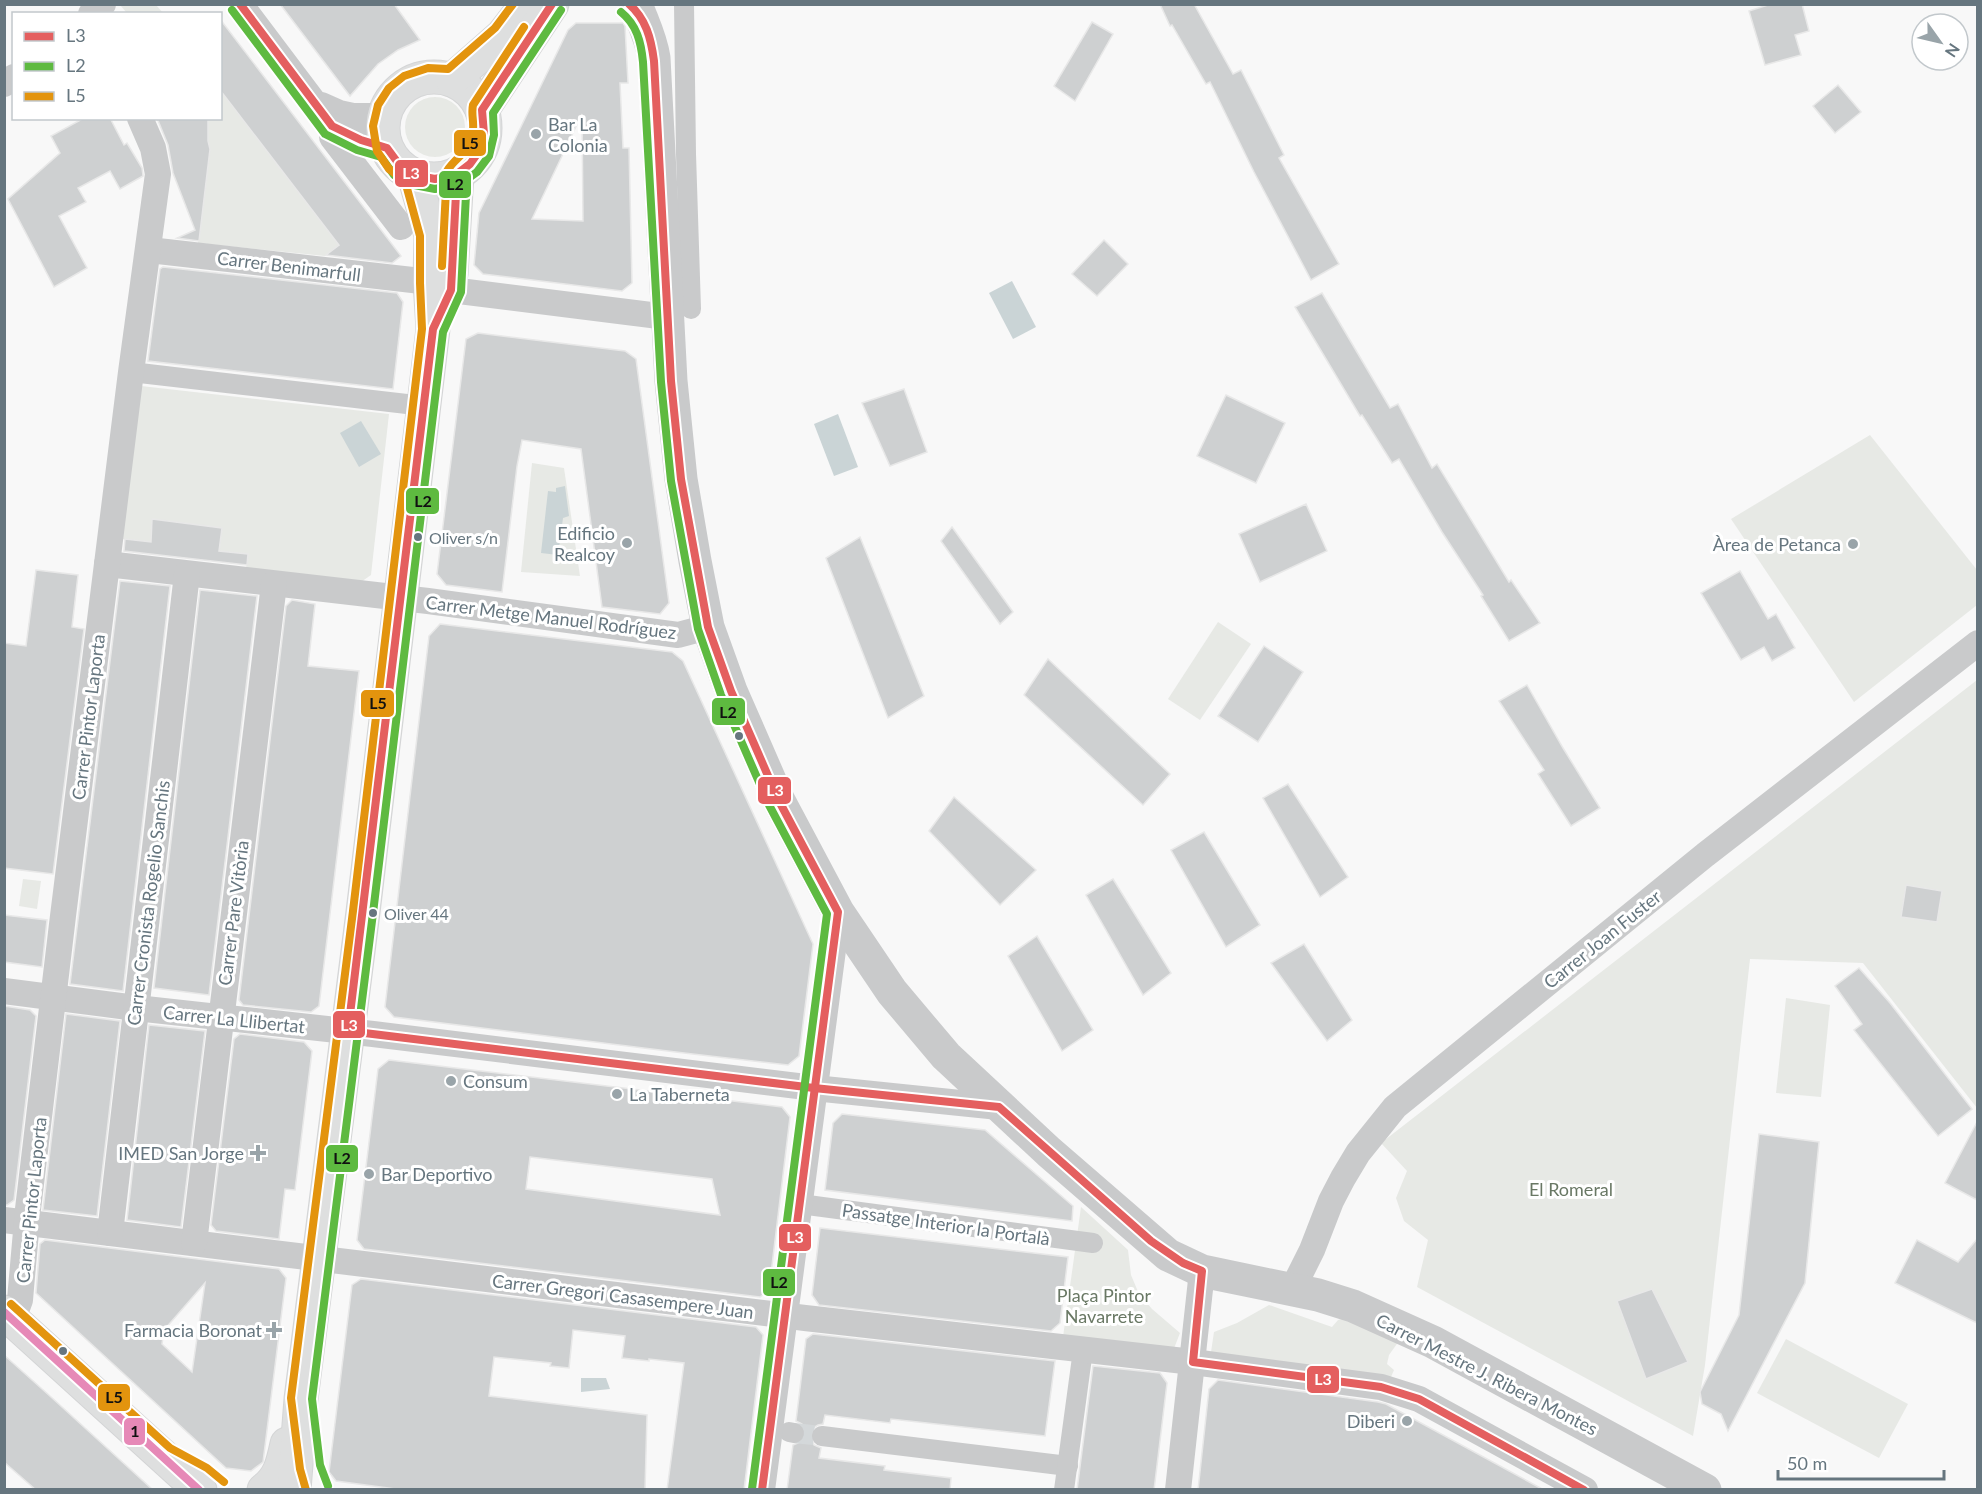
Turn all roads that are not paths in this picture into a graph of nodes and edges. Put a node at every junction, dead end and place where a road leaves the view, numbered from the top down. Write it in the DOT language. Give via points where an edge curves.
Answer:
graph roads {
  1 [pos="240,4"];
  2 [pos="527,4"];
  3 [pos="552,4"];
  4 [pos="684,4"];
  5 [pos="634,7"];
  6 [pos="452,80"];
  7 [pos="313,101"];
  8 [pos="482,110"];
  9 [pos="141,120"];
  10 [pos="332,126"];
  11 [pos="386,132"];
  12 [pos="457,174"];
  13 [pos="414,175"];
  14 [pos="401,227"];
  15 [pos="149,249"];
  16 [pos="440,286"];
  17 [pos="679,313"];
  18 [pos="130,372"];
  19 [pos="424,406"];
  20 [pos="107,564"];
  21 [pos="188,574"];
  22 [pos="274,584"];
  23 [pos="402,598"];
  24 [pos="708,627"];
  25 [pos="1977,643"];
  26 [pos="838,912"];
  27 [pos="4,991"];
  28 [pos="54,998"];
  29 [pos="136,1008"];
  30 [pos="220,1017"];
  31 [pos="348,1031"];
  32 [pos="814,1088"];
  33 [pos="999,1107"];
  34 [pos="800,1204"];
  35 [pos="16,1222"];
  36 [pos="110,1233"];
  37 [pos="194,1243"];
  38 [pos="1092,1243"];
  39 [pos="318,1259"];
  40 [pos="1202,1271"];
  41 [pos="1292,1290"];
  42 [pos="785,1315"];
  43 [pos="9,1316"];
  44 [pos="1083,1350"];
  45 [pos="1192,1362"];
  46 [pos="301,1399"];
  47 [pos="822,1436"];
  48 [pos="164,1457"];
  49 [pos="1068,1466"];
  50 [pos="184,1490"];
  51 [pos="200,1490"];
  52 [pos="217,1490"];
  53 [pos="264,1490"];
  54 [pos="294,1490"];
  55 [pos="318,1490"];
  56 [pos="762,1490"];
  57 [pos="1064,1490"];
  58 [pos="1178,1490"];
  59 [pos="1585,1490"];
  60 [pos="1705,1490"];
  1 -- 7 [label="street"];
  2 -- 6 [label="main road" via="503,35"];
  3 -- 8 [label="main road"];
  4 -- 17 [label="street" via="686,154"];
  5 -- 17 [label="street, Carrer Mestre J. Ribera Montes" via="645,23 652,45"];
  6 -- 8 [label="main road" via="470,92"];
  6 -- 11 [label="main road" via="431,77 410,83 394,97"];
  7 -- 10 [label="street"];
  7 -- 11 [label="street"];
  8 -- 12 [label="main road" via="484,135 480,150"];
  9 -- 15 [label="street, Carrer Pintor Laporta" via="153,148 158,174"];
  10 -- 11 [label="street" via="361,140"];
  10 -- 14 [label="street" via="332,137"];
  11 -- 13 [label="main road" via="401,167"];
  12 -- 13 [label="main road" via="435,179"];
  12 -- 16 [label="main road"];
  13 -- 16 [label="main road"];
  15 -- 16 [label="street, Carrer Benimarfull"];
  15 -- 18 [label="street, Carrer Pintor Laporta"];
  16 -- 17 [label="street, Carrer Benimarfull"];
  16 -- 19 [label="main road"];
  17 -- 24 [label="street, Carrer Mestre J. Ribera Montes" via="671,381 681,479"];
  18 -- 19 [label="street"];
  18 -- 20 [label="street, Carrer Pintor Laporta"];
  19 -- 23 [label="main road"];
  20 -- 21 [label="street, Carrer Metge Manuel Rodríguez"];
  20 -- 28 [label="street, Carrer Pintor Laporta"];
  21 -- 22 [label="street, Carrer Metge Manuel Rodríguez"];
  21 -- 29 [label="street, Carrer Cronista Rogelio Sanchis"];
  22 -- 23 [label="street, Carrer Metge Manuel Rodríguez"];
  22 -- 30 [label="street, Carrer Pare Vitòria"];
  23 -- 24 [label="street, Carrer Metge Manuel Rodríguez" via="678,635"];
  23 -- 31 [label="main road"];
  24 -- 26 [label="street, Carrer Mestre J. Ribera Montes" via="779,801"];
  25 -- 41 [label="street, Carrer Joan Fuster" via="1704,855 1395,1107 1343,1178"];
  26 -- 32 [label="street"];
  26 -- 33 [label="street, Carrer Mestre J. Ribera Montes" via="919,1026"];
  27 -- 28 [label="street, Carrer La Llibertat"];
  28 -- 29 [label="street, Carrer La Llibertat"];
  28 -- 35 [label="street, Carrer Pintor Laporta"];
  29 -- 30 [label="street, Carrer La Llibertat"];
  29 -- 36 [label="street, Carrer Cronista Rogelio Sanchis"];
  30 -- 31 [label="street, Carrer La Llibertat"];
  30 -- 37 [label="street, Carrer Pare Vitòria"];
  31 -- 32 [label="street, Carrer La Llibertat"];
  31 -- 39 [label="main road"];
  32 -- 33 [label="street, Carrer La Llibertat"];
  32 -- 34 [label="street"];
  33 -- 40 [label="street, Carrer Mestre J. Ribera Montes" via="1151,1241"];
  34 -- 38 [label="street, Passatge Interior la Portalà"];
  34 -- 42 [label="street"];
  35 -- 36 [label="street, Carrer Gregori Casasempere Juan"];
  35 -- 43 [label="street, Carrer Pintor Laporta" via="20,1300"];
  36 -- 37 [label="street, Carrer Gregori Casasempere Juan"];
  37 -- 39 [label="street, Carrer Gregori Casasempere Juan"];
  39 -- 42 [label="street, Carrer Gregori Casasempere Juan"];
  39 -- 46 [label="main road"];
  40 -- 41 [label="street, Carrer Mestre J. Ribera Montes"];
  40 -- 45 [label="street"];
  41 -- 60 [label="street, Carrer Mestre J. Ribera Montes" via="1353,1306 1401,1327"];
  42 -- 44 [label="street, Carrer Gregori Casasempere Juan"];
  42 -- 56 [label="street"];
  43 -- 48 [label="main road"];
  44 -- 45 [label="street, Carrer Gregori Casasempere Juan"];
  44 -- 49 [label="street"];
  45 -- 58 [label="street"];
  45 -- 59 [label="street, Carrer Gregori Casasempere Juan" via="1381,1387 1419,1399"];
  46 -- 53 [label="main road" via="281,1471"];
  46 -- 54 [label="main road"];
  46 -- 55 [label="main road" via="308,1462"];
  47 -- 49 [label="street"];
  48 -- 50 [label="main road"];
  48 -- 51 [label="main road"];
  48 -- 52 [label="main road"];
  49 -- 57 [label="street"];
}
